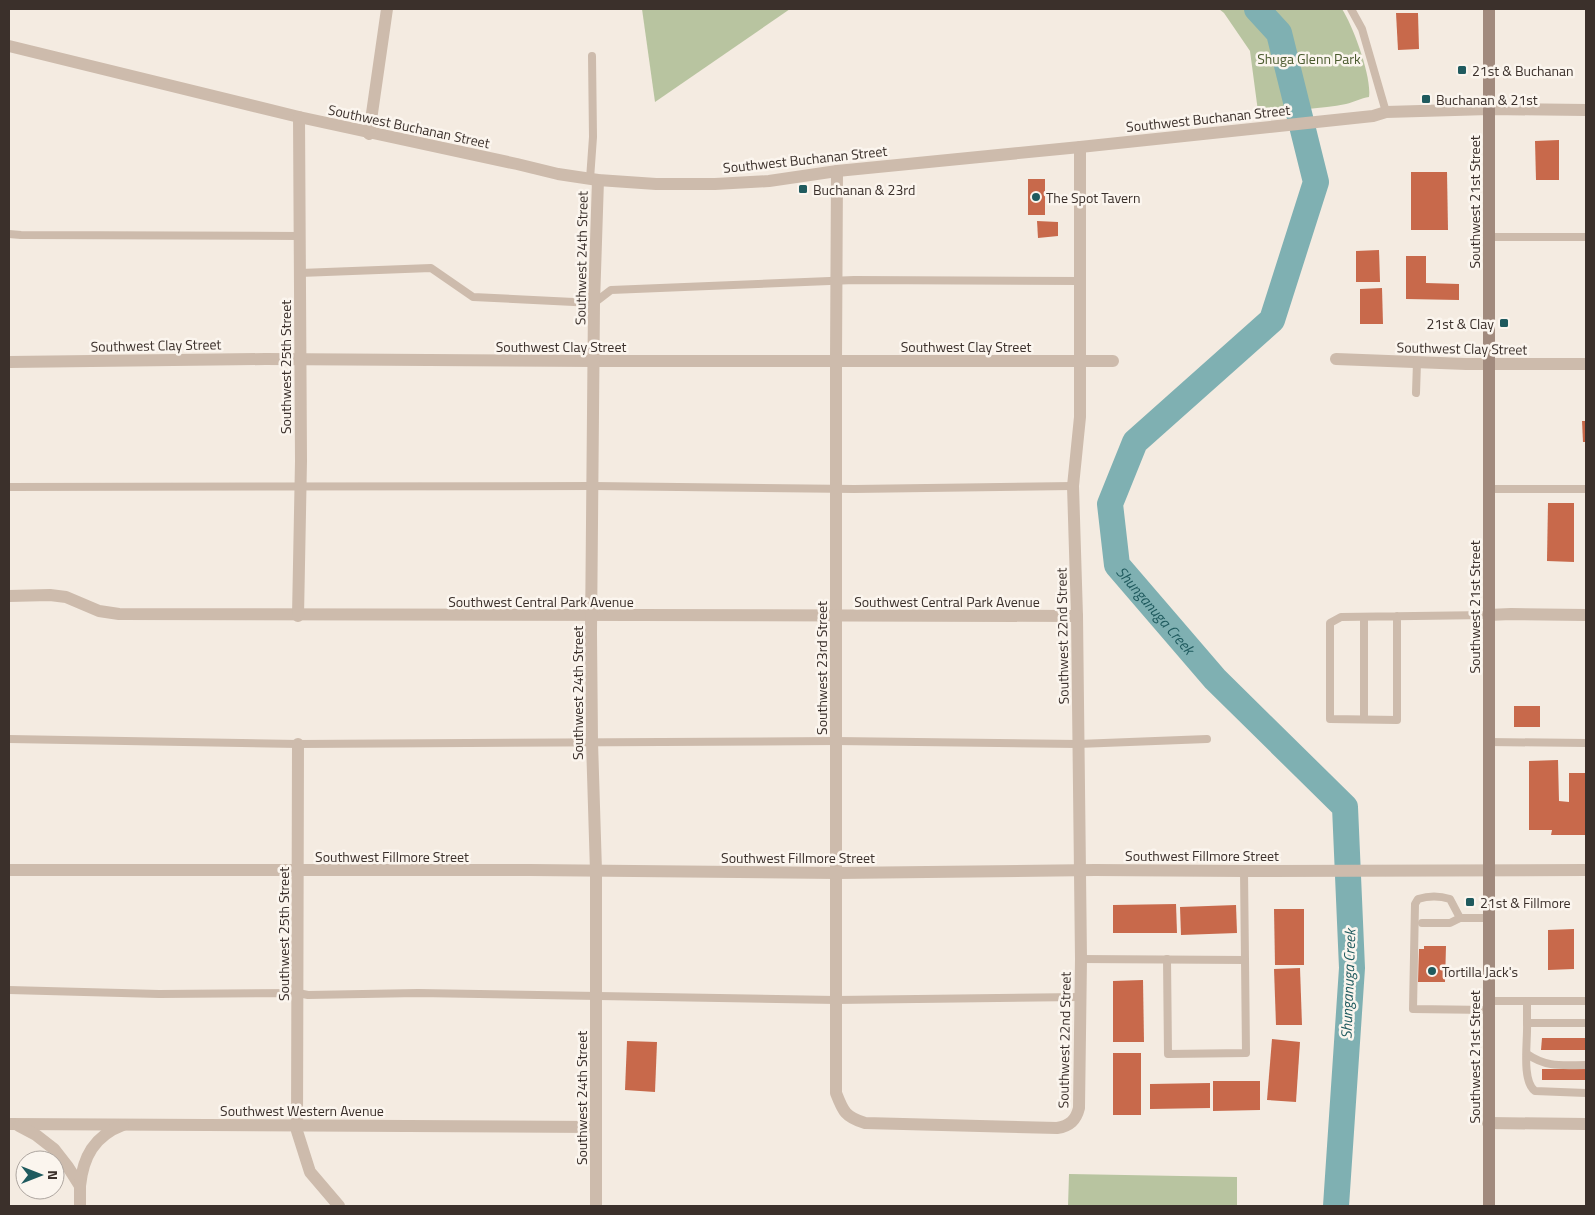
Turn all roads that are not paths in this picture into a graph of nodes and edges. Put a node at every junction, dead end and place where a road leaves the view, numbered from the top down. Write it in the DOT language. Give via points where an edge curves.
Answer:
graph roads {
  1 [pos="387,9"];
  2 [pos="1352,9"];
  3 [pos="1489,9"];
  4 [pos="10,50"];
  5 [pos="592,56"];
  6 [pos="1489,109"];
  7 [pos="1586,110"];
  8 [pos="1386,112"];
  9 [pos="299,117"];
  10 [pos="370,134"];
  11 [pos="1080,147"];
  12 [pos="837,171"];
  13 [pos="594,179"];
  14 [pos="9,234"];
  15 [pos="300,236"];
  16 [pos="1489,237"];
  17 [pos="1586,237"];
  18 [pos="300,273"];
  19 [pos="836,280"];
  20 [pos="1081,282"];
  21 [pos="594,303"];
  22 [pos="1336,359"];
  23 [pos="300,360"];
  24 [pos="836,360"];
  25 [pos="594,361"];
  26 [pos="1080,361"];
  27 [pos="1113,361"];
  28 [pos="9,362"];
  29 [pos="1417,362"];
  30 [pos="1489,364"];
  31 [pos="1586,364"];
  32 [pos="1416,394"];
  33 [pos="300,485"];
  34 [pos="593,486"];
  35 [pos="1072,486"];
  36 [pos="9,487"];
  37 [pos="837,488"];
  38 [pos="1489,489"];
  39 [pos="1586,489"];
  40 [pos="9,596"];
  41 [pos="1488,615"];
  42 [pos="1586,615"];
  43 [pos="298,616"];
  44 [pos="592,616"];
  45 [pos="836,616"];
  46 [pos="1078,616"];
  47 [pos="1397,616"];
  48 [pos="1364,617"];
  49 [pos="1364,720"];
  50 [pos="9,739"];
  51 [pos="1207,739"];
  52 [pos="836,741"];
  53 [pos="592,742"];
  54 [pos="1489,742"];
  55 [pos="298,744"];
  56 [pos="1078,744"];
  57 [pos="1586,744"];
  58 [pos="9,870"];
  59 [pos="1079,870"];
  60 [pos="1489,870"];
  61 [pos="1586,870"];
  62 [pos="298,871"];
  63 [pos="596,871"];
  64 [pos="1244,871"];
  65 [pos="837,873"];
  66 [pos="1460,918"];
  67 [pos="1489,918"];
  68 [pos="1422,923"];
  69 [pos="1081,959"];
  70 [pos="1167,959"];
  71 [pos="1246,960"];
  72 [pos="9,990"];
  73 [pos="298,993"];
  74 [pos="596,997"];
  75 [pos="1080,997"];
  76 [pos="836,1000"];
  77 [pos="1527,1001"];
  78 [pos="1586,1001"];
  79 [pos="1489,1005"];
  80 [pos="1527,1023"];
  81 [pos="1586,1023"];
  82 [pos="1527,1054"];
  83 [pos="1586,1065"];
  84 [pos="1586,1093"];
  85 [pos="1488,1123"];
  86 [pos="12,1124"];
  87 [pos="125,1124"];
  88 [pos="893,1124"];
  89 [pos="1586,1124"];
  90 [pos="297,1125"];
  91 [pos="596,1127"];
  92 [pos="80,1186"];
  93 [pos="80,1206"];
  94 [pos="339,1206"];
  95 [pos="596,1206"];
  96 [pos="1489,1206"];
  1 -- 10 [label="street"];
  2 -- 8 [label="lane" via="1362,29"];
  3 -- 6 [label="main road, Southwest 21st Street"];
  4 -- 9 [label="street, Southwest Buchanan Street"];
  5 -- 13 [label="lane"];
  6 -- 7 [label="street, Southwest Buchanan Street"];
  6 -- 8 [label="street, Southwest Buchanan Street"];
  6 -- 16 [label="main road, Southwest 21st Street"];
  8 -- 11 [label="street, Southwest Buchanan Street" via="1356,118"];
  9 -- 10 [label="street, Southwest Buchanan Street"];
  9 -- 15 [label="street, Southwest 25th Street"];
  10 -- 13 [label="street, Southwest Buchanan Street"];
  11 -- 12 [label="street, Southwest Buchanan Street"];
  11 -- 20 [label="street, Southwest 22nd Street"];
  12 -- 13 [label="street, Southwest Buchanan Street" via="769,181 715,184"];
  12 -- 19 [label="street, Southwest 23rd Street"];
  13 -- 21 [label="street, Southwest 24th Street"];
  14 -- 15 [label="lane"];
  15 -- 18 [label="street, Southwest 25th Street"];
  16 -- 17 [label="lane"];
  16 -- 30 [label="main road, Southwest 21st Street"];
  18 -- 21 [label="lane" via="431,268 473,297"];
  18 -- 23 [label="street, Southwest 25th Street"];
  19 -- 20 [label="lane"];
  19 -- 21 [label="lane" via="611,290"];
  19 -- 24 [label="street, Southwest 23rd Street"];
  20 -- 26 [label="street, Southwest 22nd Street"];
  21 -- 25 [label="street, Southwest 24th Street"];
  22 -- 29 [label="street, Southwest Clay Street"];
  23 -- 25 [label="street, Southwest Clay Street"];
  23 -- 28 [label="street, Southwest Clay Street"];
  23 -- 33 [label="street, Southwest 25th Street"];
  24 -- 25 [label="street, Southwest Clay Street"];
  24 -- 26 [label="street, Southwest Clay Street"];
  24 -- 37 [label="street, Southwest 23rd Street"];
  25 -- 34 [label="street, Southwest 24th Street"];
  26 -- 27 [label="street, Southwest Clay Street"];
  26 -- 35 [label="street, Southwest 22nd Street" via="1080,417"];
  29 -- 30 [label="street, Southwest Clay Street"];
  29 -- 32 [label="lane"];
  30 -- 31 [label="street, Southwest Clay Street"];
  30 -- 38 [label="main road, Southwest 21st Street"];
  33 -- 34 [label="lane"];
  33 -- 36 [label="lane"];
  33 -- 43 [label="street, Southwest 25th Street"];
  34 -- 37 [label="lane"];
  34 -- 44 [label="street, Southwest 24th Street"];
  35 -- 37 [label="lane"];
  35 -- 46 [label="street, Southwest 22nd Street"];
  37 -- 45 [label="street, Southwest 23rd Street"];
  38 -- 39 [label="lane"];
  38 -- 41 [label="main road, Southwest 21st Street"];
  40 -- 43 [label="street, Southwest Central Park Avenue" via="66,597 99,611 119,614"];
  41 -- 42 [label="street"];
  41 -- 47 [label="lane"];
  41 -- 54 [label="main road, Southwest 21st Street"];
  43 -- 44 [label="street, Southwest Central Park Avenue"];
  44 -- 45 [label="street, Southwest Central Park Avenue"];
  44 -- 53 [label="street, Southwest 24th Street"];
  45 -- 46 [label="street, Southwest Central Park Avenue"];
  45 -- 52 [label="street, Southwest 23rd Street"];
  46 -- 56 [label="street, Southwest 22nd Street"];
  47 -- 48 [label="lane"];
  47 -- 49 [label="lane" via="1397,720"];
  48 -- 49 [label="lane"];
  48 -- 49 [label="lane" via="1341,617 1330,623 1330,719"];
  50 -- 55 [label="lane"];
  51 -- 56 [label="lane"];
  52 -- 53 [label="lane"];
  52 -- 56 [label="lane"];
  52 -- 65 [label="street, Southwest 23rd Street"];
  53 -- 55 [label="lane"];
  53 -- 63 [label="street, Southwest 24th Street"];
  54 -- 57 [label="lane"];
  54 -- 60 [label="main road, Southwest 21st Street"];
  55 -- 62 [label="street, Southwest 25th Street"];
  56 -- 59 [label="street, Southwest 22nd Street"];
  58 -- 62 [label="street, Southwest Fillmore Street"];
  59 -- 64 [label="street, Southwest Fillmore Street"];
  59 -- 65 [label="street, Southwest Fillmore Street"];
  59 -- 69 [label="street, Southwest 22nd Street"];
  60 -- 61 [label="street, Southwest Fillmore Street"];
  60 -- 64 [label="street, Southwest Fillmore Street"];
  60 -- 67 [label="main road, Southwest 21st Street"];
  62 -- 63 [label="street, Southwest Fillmore Street"];
  62 -- 73 [label="street, Southwest 25th Street"];
  63 -- 65 [label="street, Southwest Fillmore Street"];
  63 -- 74 [label="street, Southwest 24th Street"];
  64 -- 71 [label="lane"];
  65 -- 76 [label="street, Southwest 23rd Street"];
  66 -- 67 [label="lane"];
  66 -- 68 [label="lane" via="1450,923"];
  66 -- 79 [label="lane" via="1450,899 1444,897 1424,897 1415,904 1414,1009"];
  67 -- 79 [label="main road, Southwest 21st Street"];
  69 -- 70 [label="lane"];
  69 -- 75 [label="street, Southwest 22nd Street"];
  70 -- 71 [label="lane"];
  70 -- 71 [label="lane" via="1168,1054 1246,1053"];
  72 -- 73 [label="lane"];
  73 -- 74 [label="lane"];
  73 -- 90 [label="street, Southwest 25th Street"];
  74 -- 76 [label="lane"];
  74 -- 91 [label="street, Southwest 24th Street"];
  75 -- 76 [label="lane"];
  75 -- 88 [label="street, Southwest 22nd Street" via="1079,1108 1077,1116 1065,1127"];
  76 -- 88 [label="street, Southwest 23rd Street" via="836,1093 843,1110 854,1120 864,1123"];
  77 -- 78 [label="lane"];
  77 -- 79 [label="lane"];
  77 -- 80 [label="lane"];
  79 -- 85 [label="main road, Southwest 21st Street"];
  80 -- 81 [label="lane"];
  80 -- 82 [label="lane"];
  82 -- 83 [label="lane" via="1549,1065"];
  82 -- 84 [label="lane" via="1529,1088"];
  85 -- 89 [label="street"];
  85 -- 96 [label="main road, Southwest 21st Street"];
  86 -- 87 [label="street, Southwest Western Avenue"];
  86 -- 92 [label="street" via="36,1135 54,1149"];
  87 -- 90 [label="street, Southwest Western Avenue"];
  87 -- 92 [label="street" via="102,1136 92,1147 85,1161"];
  90 -- 91 [label="street, Southwest Western Avenue"];
  90 -- 94 [label="street, Southwest 25th Street" via="310,1172"];
  91 -- 95 [label="street, Southwest 24th Street"];
  92 -- 93 [label="street"];
}
